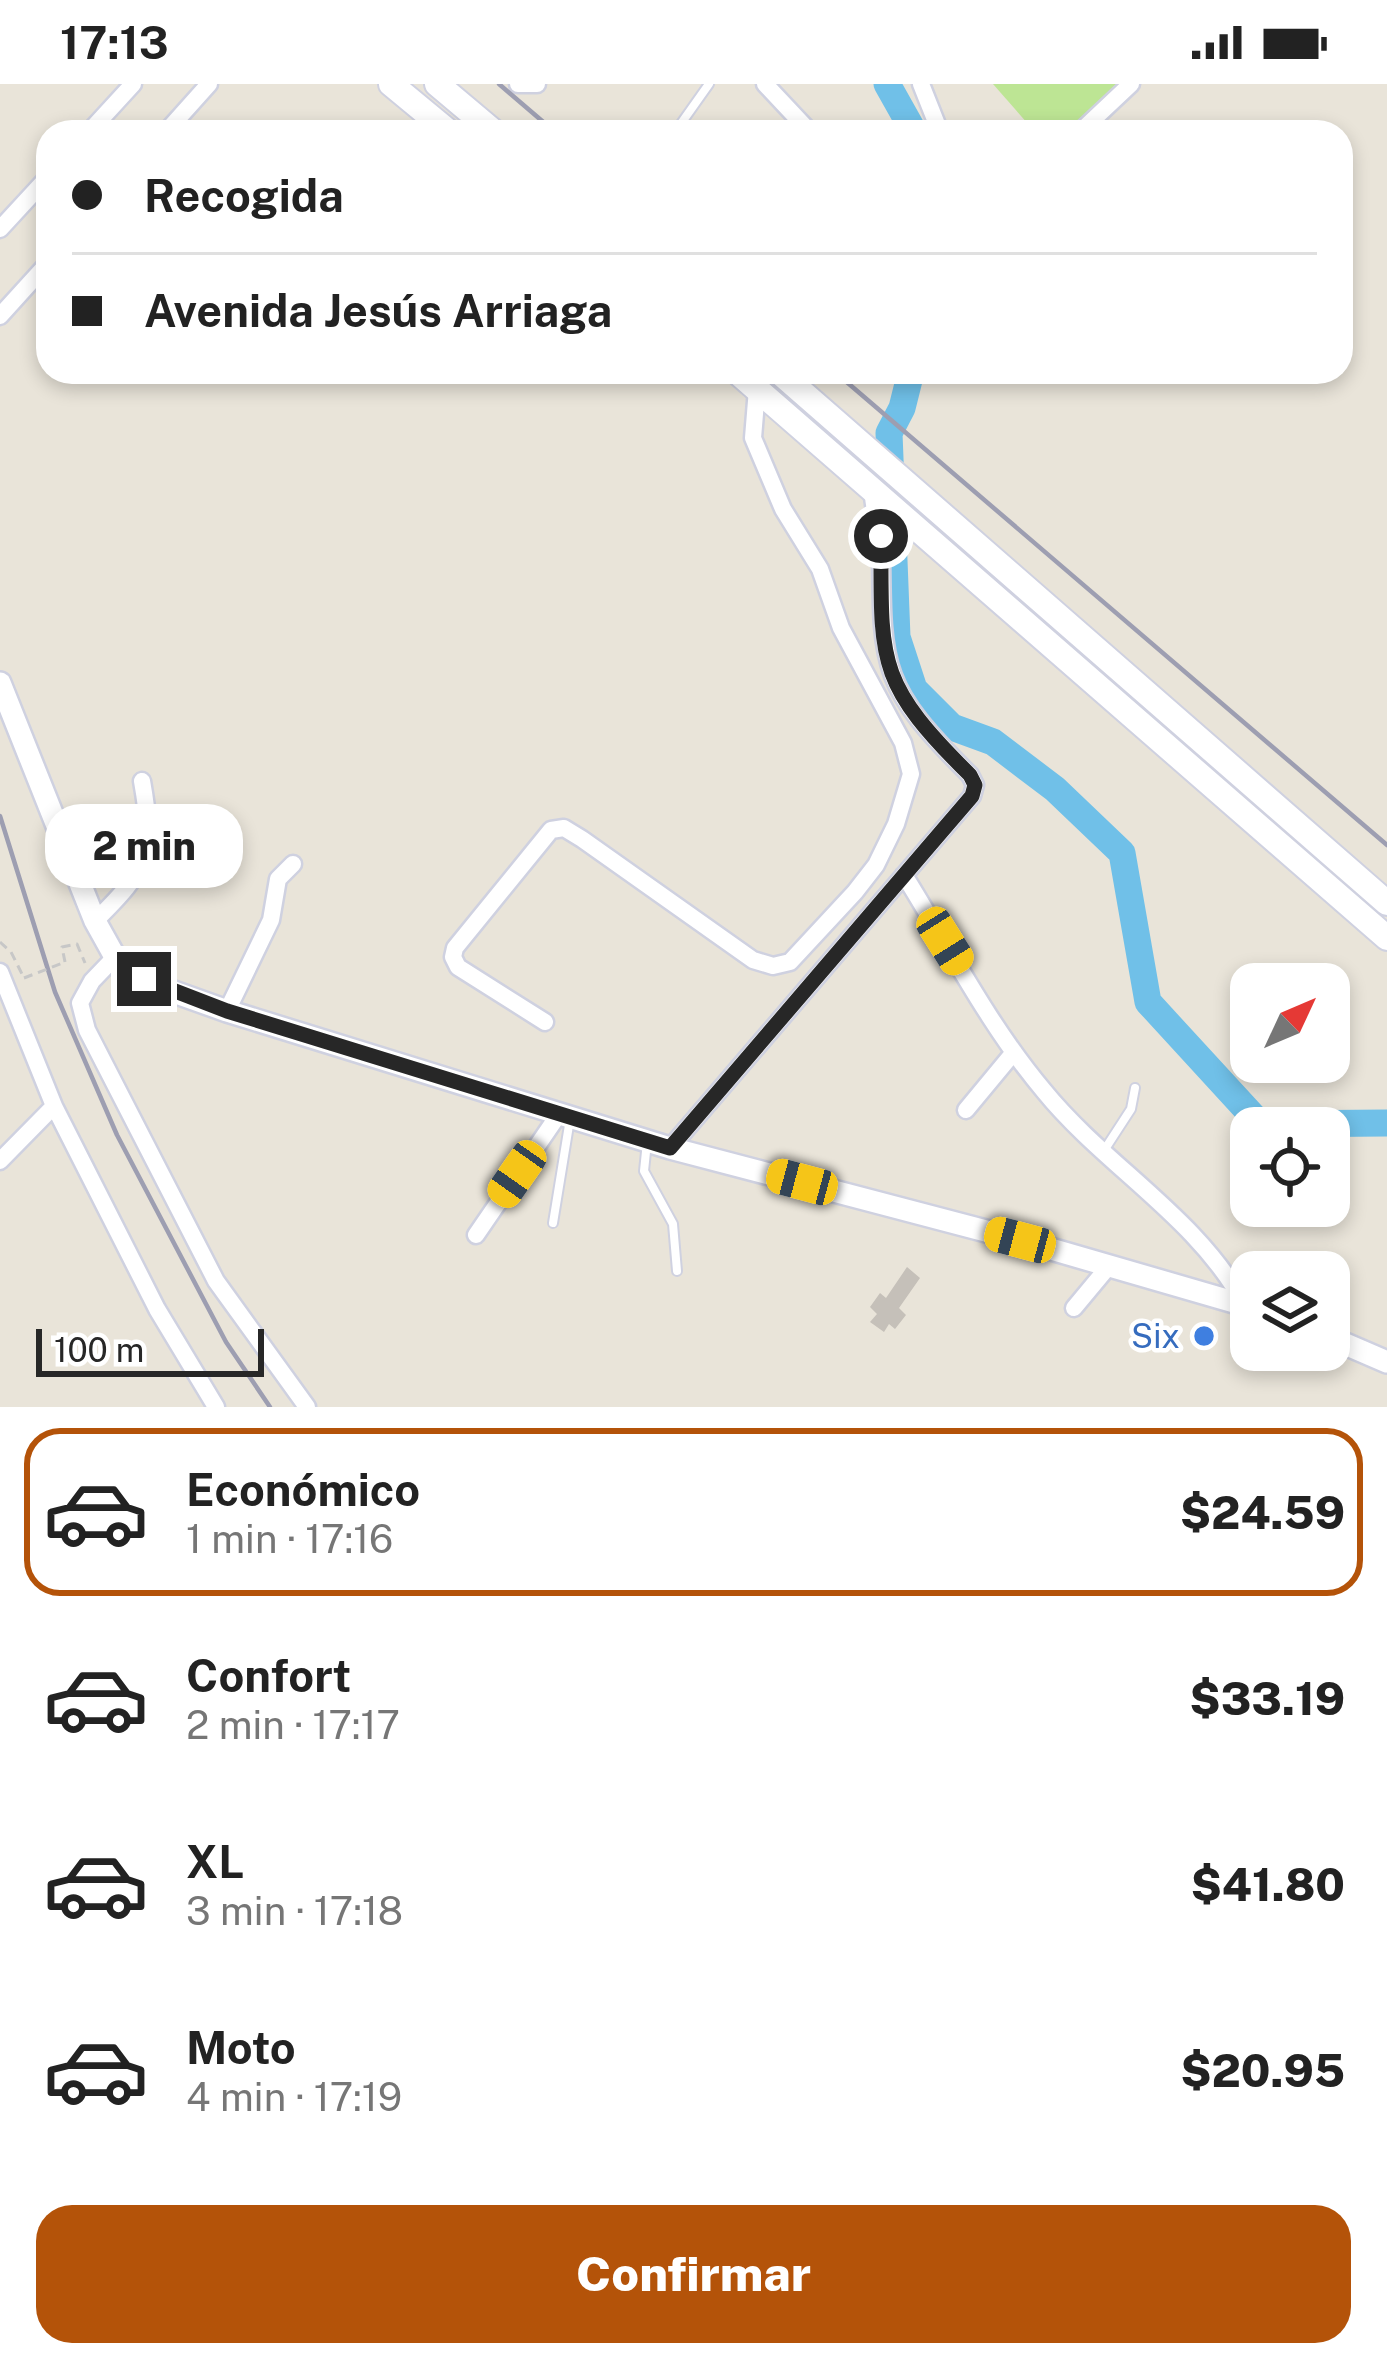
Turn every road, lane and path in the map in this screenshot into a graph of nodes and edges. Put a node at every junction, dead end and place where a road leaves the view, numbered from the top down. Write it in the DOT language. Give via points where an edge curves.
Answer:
graph roads {
  1 [pos="133,84"];
  2 [pos="209,84"];
  3 [pos="391,84"];
  4 [pos="437,84"];
  5 [pos="518,84"];
  6 [pos="537,84"];
  7 [pos="709,84"];
  8 [pos="764,84"];
  9 [pos="921,84"];
  10 [pos="1131,84"];
  11 [pos="100,120"];
  12 [pos="177,120"];
  13 [pos="434,120"];
  14 [pos="480,120"];
  15 [pos="684,120"];
  16 [pos="798,120"];
  17 [pos="935,120"];
  18 [pos="1094,120"];
  19 [pos="36,190"];
  20 [pos="0,229"];
  21 [pos="36,276"];
  22 [pos="0,316"];
  23 [pos="747,384"];
  24 [pos="752,384"];
  25 [pos="792,384"];
  26 [pos="876,493"];
  27 [pos="0,683"];
  28 [pos="142,781"];
  29 [pos="292,864"];
  30 [pos="904,875"];
  31 [pos="1387,903"];
  32 [pos="95,921"];
  33 [pos="1387,938"];
  34 [pos="0,942"];
  35 [pos="115,957"];
  36 [pos="89,970"];
  37 [pos="0,972"];
  38 [pos="227,1011"];
  39 [pos="545,1022"];
  40 [pos="1014,1052"];
  41 [pos="1135,1088"];
  42 [pos="54,1106"];
  43 [pos="966,1110"];
  44 [pos="564,1116"];
  45 [pos="648,1141"];
  46 [pos="670,1148"];
  47 [pos="1104,1150"];
  48 [pos="0,1161"];
  49 [pos="554,1223"];
  50 [pos="476,1234"];
  51 [pos="1109,1266"];
  52 [pos="677,1270"];
  53 [pos="1230,1278"];
  54 [pos="1230,1301"];
  55 [pos="1074,1308"];
  56 [pos="1350,1346"];
  57 [pos="1387,1362"];
  58 [pos="217,1407"];
  59 [pos="307,1407"];
  1 -- 11 [label="street"];
  2 -- 12 [label="street"];
  3 -- 13 [label="main road"];
  4 -- 14 [label="main road"];
  5 -- 6 [label="street"];
  7 -- 15 [label="lane"];
  8 -- 16 [label="street"];
  9 -- 17 [label="street"];
  10 -- 18 [label="street"];
  19 -- 20 [label="street"];
  21 -- 22 [label="street"];
  23 -- 39 [label="street" via="752,438 903,743 907,793 866,879 790,962 773,966 753,960 582,838 551,830 453,957"];
  24 -- 26 [label="main road"];
  25 -- 31 [label="main road"];
  26 -- 30 [label="street" via="889,671 917,722 975,785"];
  26 -- 33 [label="main road"];
  27 -- 32 [label="street"];
  28 -- 32 [label="street" via="149,848 139,872"];
  29 -- 38 [label="street" via="278,879 271,920"];
  30 -- 40 [label="street"];
  30 -- 46 [label="street"];
  32 -- 35 [label="street"];
  34 -- 36 [label="path, bridge" via="24,978 65,962 62,947 77,944"];
  35 -- 38 [label="street" via="144,979"];
  35 -- 59 [label="street" via="80,1003 87,1030 216,1281"];
  37 -- 42 [label="street"];
  38 -- 44 [label="street"];
  40 -- 43 [label="street"];
  40 -- 47 [label="street"];
  41 -- 47 [label="lane"];
  42 -- 48 [label="street"];
  42 -- 58 [label="street" via="157,1309"];
  44 -- 45 [label="street"];
  44 -- 49 [label="lane"];
  44 -- 50 [label="street"];
  45 -- 46 [label="street"];
  45 -- 52 [label="lane" via="644,1171 673,1224"];
  46 -- 51 [label="street"];
  47 -- 53 [label="street"];
  51 -- 54 [label="street"];
  51 -- 55 [label="street"];
  56 -- 57 [label="street"];
}
